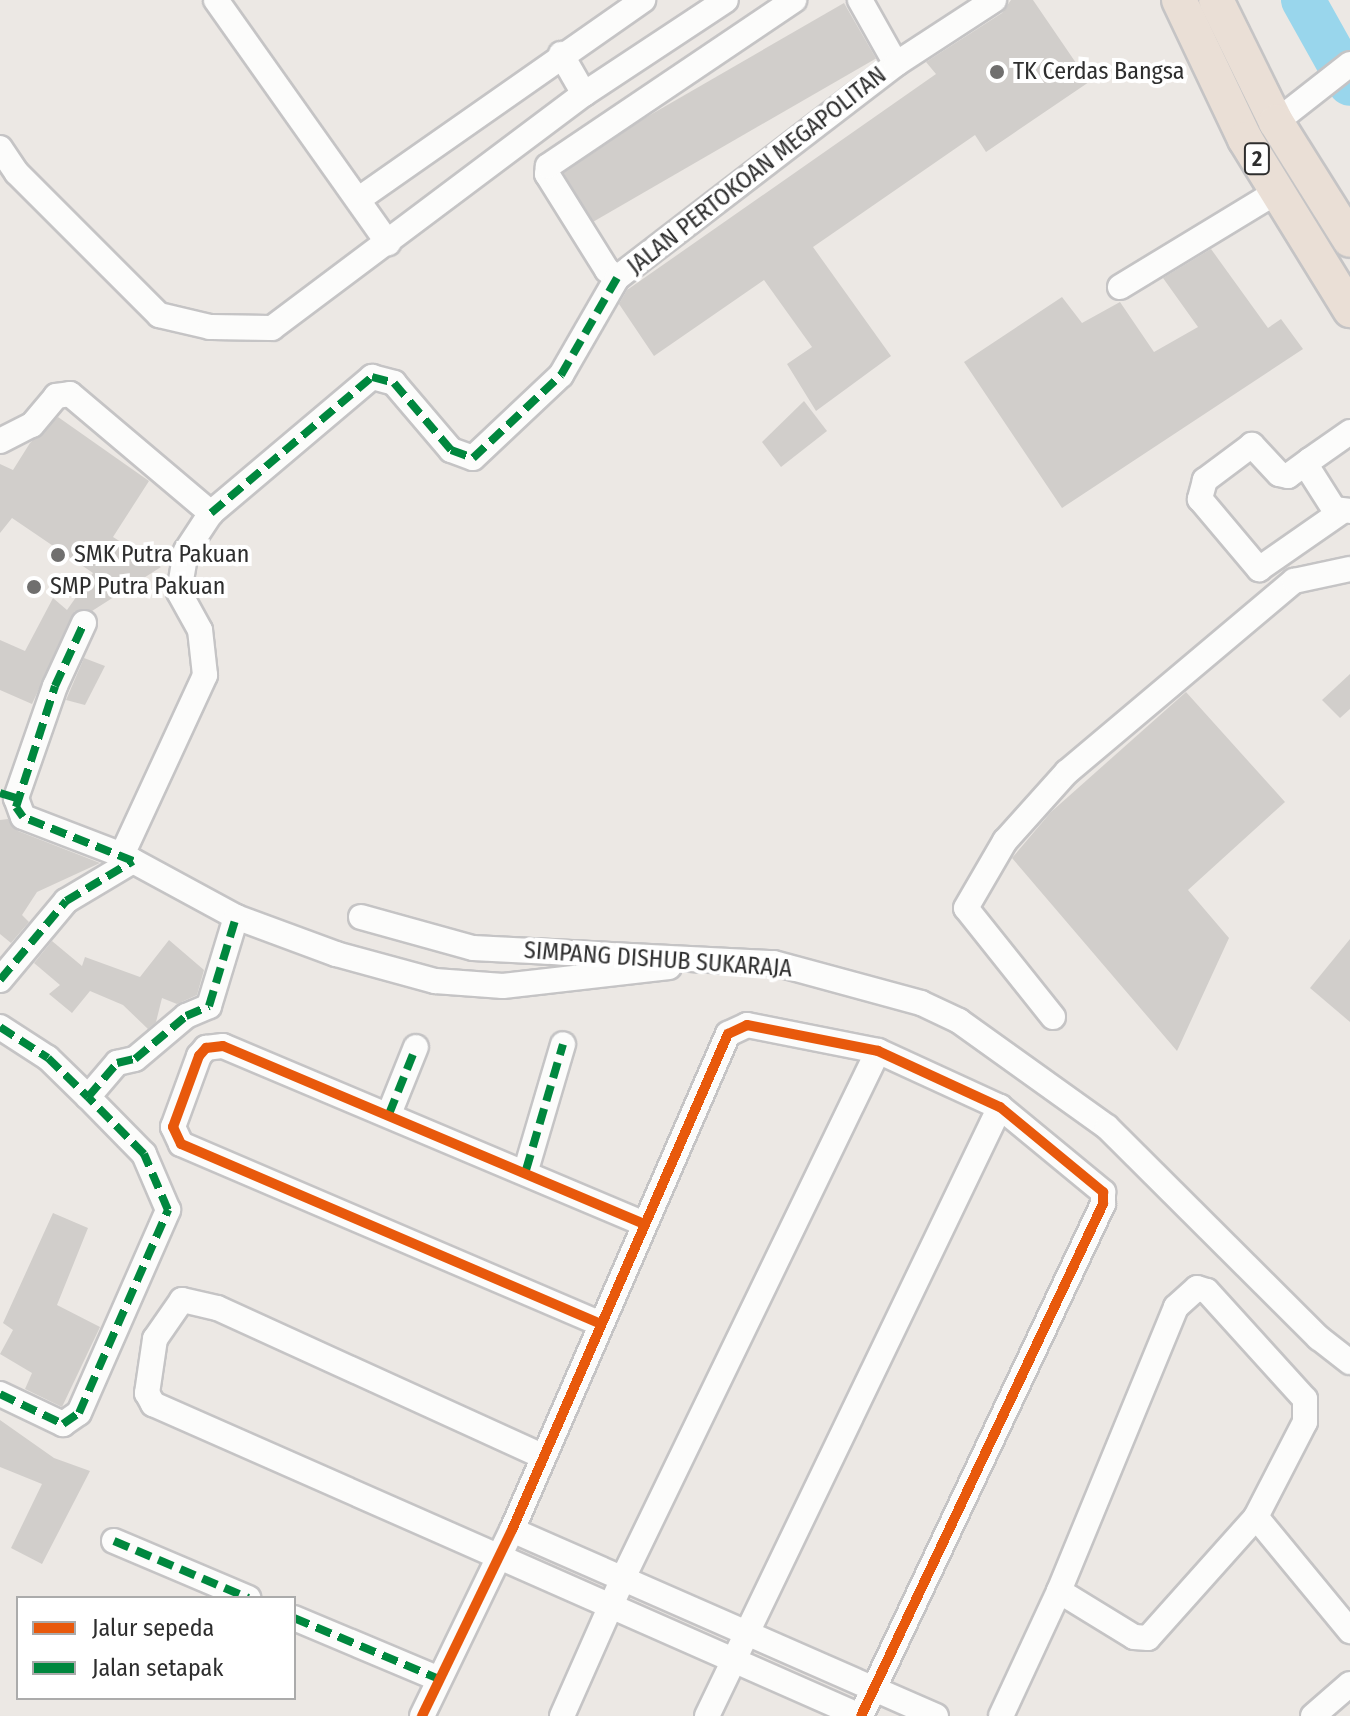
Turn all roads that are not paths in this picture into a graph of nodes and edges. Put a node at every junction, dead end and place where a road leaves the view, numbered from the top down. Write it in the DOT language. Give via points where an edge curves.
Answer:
graph roads {
  1 [pos="216,0"];
  2 [pos="643,0"];
  3 [pos="726,0"];
  4 [pos="794,0"];
  5 [pos="860,0"];
  6 [pos="994,0"];
  7 [pos="1179,0"];
  8 [pos="1216,0"];
  9 [pos="561,54"];
  10 [pos="896,64"];
  11 [pos="1350,64"];
  12 [pos="584,94"];
  13 [pos="1276,122"];
  14 [pos="0,148"];
  15 [pos="1276,192"];
  16 [pos="359,199"];
  17 [pos="1350,240"];
  18 [pos="388,243"];
  19 [pos="617,278"];
  20 [pos="1120,287"];
  21 [pos="1350,310"];
  22 [pos="1350,432"];
  23 [pos="0,441"];
  24 [pos="1310,460"];
  25 [pos="1345,512"];
  26 [pos="211,513"];
  27 [pos="1350,569"];
  28 [pos="84,623"];
  29 [pos="8,796"];
  30 [pos="127,858"];
  31 [pos="236,917"];
  32 [pos="361,917"];
  33 [pos="702,959"];
  34 [pos="0,980"];
  35 [pos="1053,1017"];
  36 [pos="0,1027"];
  37 [pos="563,1044"];
  38 [pos="416,1047"];
  39 [pos="878,1051"];
  40 [pos="88,1097"];
  41 [pos="1000,1107"];
  42 [pos="389,1114"];
  43 [pos="526,1170"];
  44 [pos="642,1223"];
  45 [pos="601,1324"];
  46 [pos="1350,1362"];
  47 [pos="0,1394"];
  48 [pos="542,1456"];
  49 [pos="1256,1517"];
  50 [pos="512,1530"];
  51 [pos="114,1541"];
  52 [pos="497,1557"];
  53 [pos="624,1576"];
  54 [pos="1059,1591"];
  55 [pos="243,1596"];
  56 [pos="610,1606"];
  57 [pos="296,1619"];
  58 [pos="1350,1631"];
  59 [pos="747,1632"];
  60 [pos="733,1659"];
  61 [pos="439,1679"];
  62 [pos="1350,1684"];
  63 [pos="874,1686"];
  64 [pos="422,1716"];
  65 [pos="562,1716"];
  66 [pos="707,1716"];
  67 [pos="861,1716"];
  68 [pos="936,1716"];
  69 [pos="1001,1716"];
  70 [pos="1313,1716"];
  1 -- 16 [label="street"];
  2 -- 9 [label="street"];
  3 -- 12 [label="street"];
  4 -- 19 [label="street, JALAN PERTOKOAN MEGAPOLITAN" via="548,166 547,174"];
  5 -- 10 [label="street, JALAN PERTOKOAN MEGAPOLITAN"];
  6 -- 10 [label="street, JALAN PERTOKOAN MEGAPOLITAN"];
  7 -- 15 [label="highway, 2"];
  8 -- 13 [label="highway, 2"];
  9 -- 12 [label="street"];
  9 -- 16 [label="street"];
  10 -- 19 [label="street, JALAN PERTOKOAN MEGAPOLITAN"];
  11 -- 13 [label="street"];
  12 -- 18 [label="street"];
  13 -- 17 [label="highway, 2"];
  14 -- 18 [label="street" via="17,173 136,295 159,315 186,323 272,328"];
  15 -- 20 [label="street"];
  15 -- 21 [label="highway, 2"];
  16 -- 18 [label="street"];
  19 -- 26 [label="street" via="561,375 473,458 451,450 394,383 372,377"];
  22 -- 24 [label="street"];
  23 -- 26 [label="street" via="32,425 56,396 70,394"];
  24 -- 25 [label="street" via="1309,474"];
  24 -- 25 [label="street" via="1288,476 1279,474 1259,448 1244,448 1205,480 1200,499 1259,569"];
  26 -- 30 [label="street" via="186,551 179,592 200,630 205,675"];
  27 -- 35 [label="street" via="1294,581 1067,772 1005,841 966,908"];
  28 -- 29 [label="street"];
  29 -- 30 [label="street" via="23,817"];
  30 -- 31 [label="street"];
  30 -- 34 [label="street" via="66,901"];
  31 -- 33 [label="street" via="336,954 461,985 551,983"];
  31 -- 40 [label="street" via="209,1006 186,1016 135,1059 117,1063"];
  32 -- 33 [label="street, SIMPANG DISHUB SUKARAJA" via="473,948"];
  33 -- 46 [label="street, SIMPANG DISHUB SUKARAJA" via="820,972 921,1003 959,1021 1107,1127 1319,1338"];
  36 -- 40 [label="street" via="48,1058"];
  37 -- 43 [label="street"];
  38 -- 42 [label="street"];
  39 -- 41 [label="street"];
  39 -- 44 [label="street" via="747,1025 732,1029"];
  39 -- 53 [label="street"];
  40 -- 47 [label="street" via="144,1154 168,1210 74,1419 63,1424"];
  41 -- 59 [label="street"];
  41 -- 63 [label="street" via="1102,1187 1103,1204"];
  42 -- 43 [label="street"];
  42 -- 45 [label="street" via="214,1045 199,1056 173,1127 181,1144 205,1157"];
  43 -- 44 [label="street"];
  44 -- 45 [label="street"];
  45 -- 48 [label="street"];
  48 -- 50 [label="street"];
  48 -- 52 [label="street" via="217,1308 182,1300 155,1339 147,1393 153,1404"];
  49 -- 54 [label="street" via="1148,1638 1134,1637"];
  49 -- 54 [label="street" via="1305,1422 1305,1399 1207,1291 1197,1288 1176,1307"];
  49 -- 58 [label="street"];
  50 -- 52 [label="street"];
  50 -- 53 [label="street"];
  51 -- 55 [label="street"];
  52 -- 56 [label="street"];
  52 -- 61 [label="street"];
  53 -- 56 [label="street"];
  53 -- 59 [label="street"];
  54 -- 69 [label="street"];
  56 -- 60 [label="street"];
  56 -- 65 [label="street"];
  57 -- 61 [label="street"];
  59 -- 60 [label="street"];
  59 -- 63 [label="street"];
  60 -- 66 [label="street"];
  60 -- 67 [label="street"];
  61 -- 64 [label="street"];
  62 -- 70 [label="street"];
  63 -- 67 [label="street"];
  63 -- 68 [label="street"];
}
